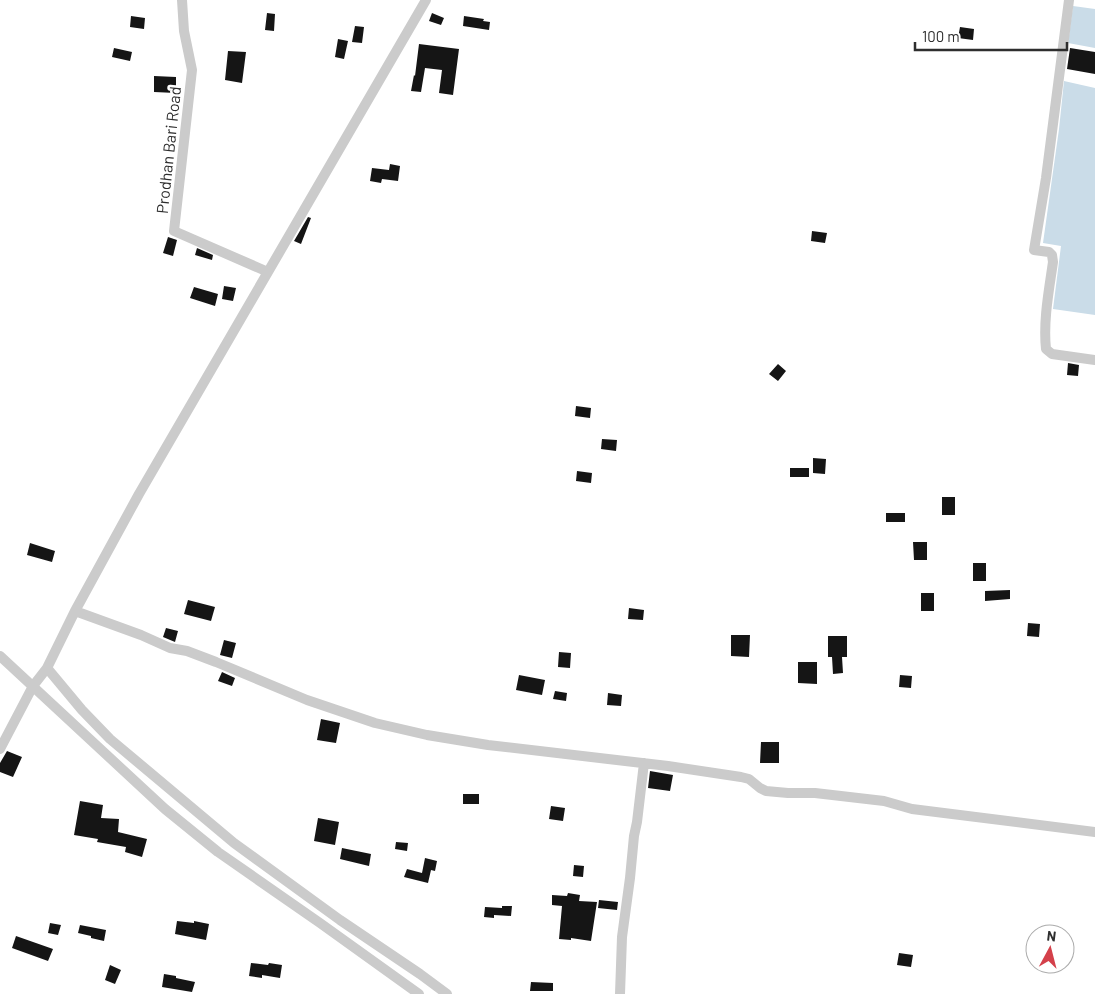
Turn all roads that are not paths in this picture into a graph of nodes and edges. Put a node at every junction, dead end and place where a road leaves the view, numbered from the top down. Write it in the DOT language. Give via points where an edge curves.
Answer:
graph roads {
  1 [pos="182,0"];
  2 [pos="426,0"];
  3 [pos="1069,0"];
  4 [pos="268,272"];
  5 [pos="1095,360"];
  6 [pos="75,611"];
  7 [pos="0,656"];
  8 [pos="47,668"];
  9 [pos="33,686"];
  10 [pos="0,749"];
  11 [pos="644,763"];
  12 [pos="1095,832"];
  13 [pos="419,994"];
  14 [pos="447,994"];
  15 [pos="620,994"];
  1 -- 4 [label="street, Prodhan Bari Road" via="192,70 174,231"];
  2 -- 4 [label="street"];
  3 -- 5 [label="street" via="1034,250 1049,252 1053,262 1046,349 1052,354"];
  4 -- 6 [label="street"];
  6 -- 8 [label="street"];
  6 -- 11 [label="street" via="375,723 488,745"];
  7 -- 9 [label="street"];
  8 -- 9 [label="street"];
  8 -- 14 [label="street" via="110,739 234,843"];
  9 -- 10 [label="street"];
  9 -- 13 [label="street" via="172,816"];
  11 -- 12 [label="street" via="741,777 766,791 870,799 912,810"];
  11 -- 15 [label="street" via="622,937"];
}
